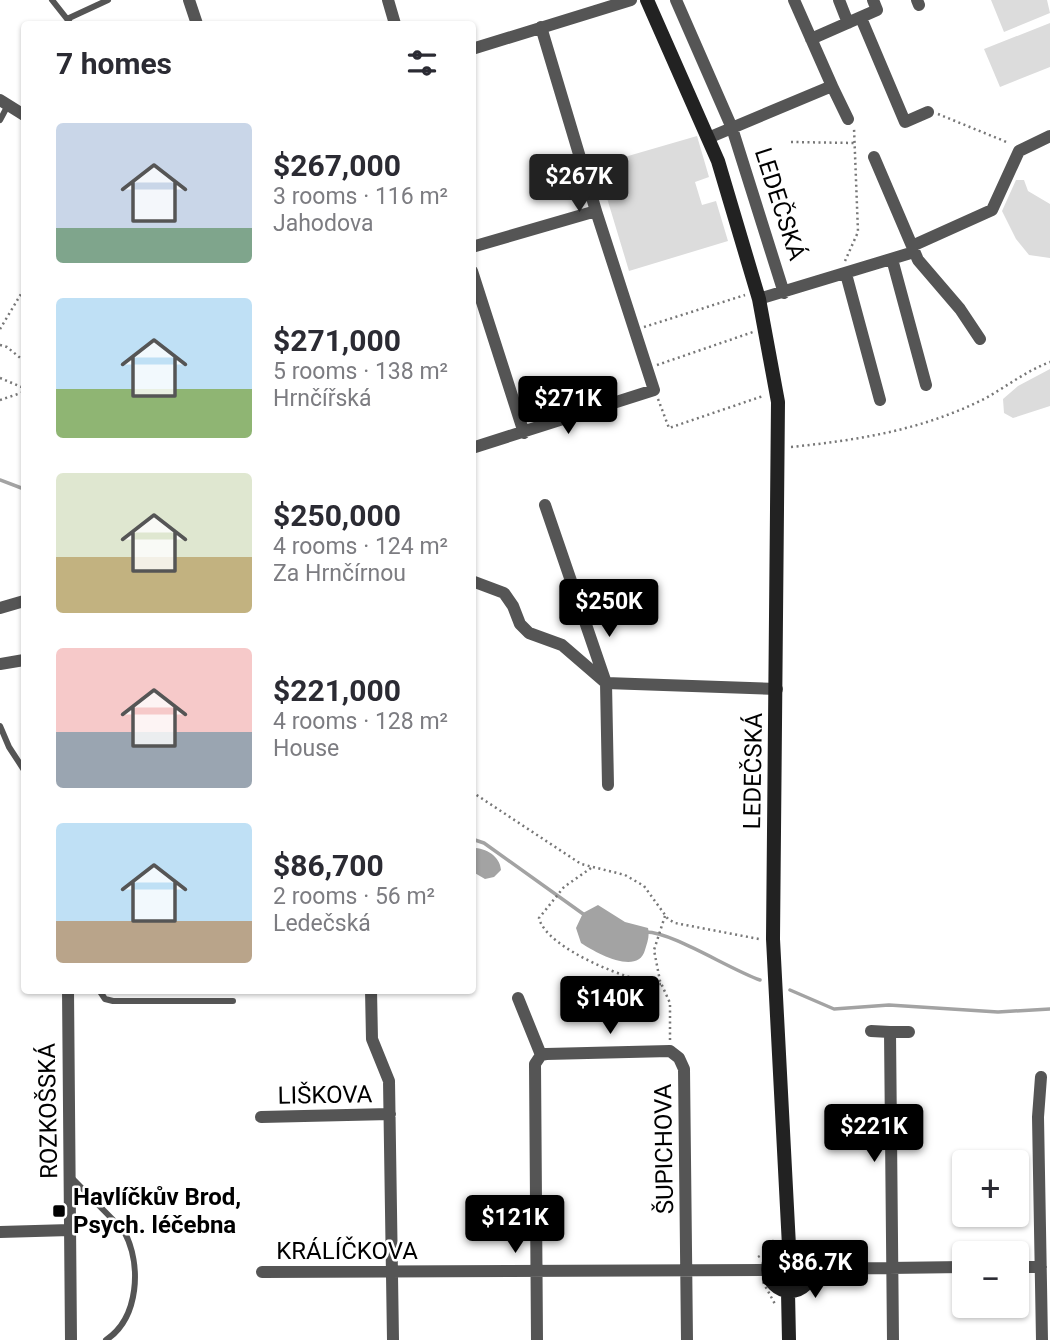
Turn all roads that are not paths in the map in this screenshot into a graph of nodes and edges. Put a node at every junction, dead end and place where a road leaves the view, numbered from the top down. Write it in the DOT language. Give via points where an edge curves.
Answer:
graph roads {
  1 [pos="52,0"];
  2 [pos="108,0"];
  3 [pos="189,0"];
  4 [pos="388,0"];
  5 [pos="631,0"];
  6 [pos="647,0"];
  7 [pos="676,0"];
  8 [pos="794,0"];
  9 [pos="839,0"];
  10 [pos="873,0"];
  11 [pos="854,20"];
  12 [pos="68,21"];
  13 [pos="71,21"];
  14 [pos="196,21"];
  15 [pos="394,21"];
  16 [pos="541,27"];
  17 [pos="811,39"];
  18 [pos="476,48"];
  19 [pos="832,86"];
  20 [pos="4,103"];
  21 [pos="928,112"];
  22 [pos="21,114"];
  23 [pos="0,120"];
  24 [pos="850,120"];
  25 [pos="732,128"];
  26 [pos="1050,136"];
  27 [pos="708,138"];
  28 [pos="874,157"];
  29 [pos="596,211"];
  30 [pos="476,246"];
  31 [pos="913,249"];
  32 [pos="892,259"];
  33 [pos="842,275"];
  34 [pos="476,283"];
  35 [pos="784,293"];
  36 [pos="758,295"];
  37 [pos="979,339"];
  38 [pos="926,386"];
  39 [pos="880,400"];
  40 [pos="524,433"];
  41 [pos="476,447"];
  42 [pos="545,505"];
  43 [pos="476,583"];
  44 [pos="21,602"];
  45 [pos="0,608"];
  46 [pos="21,660"];
  47 [pos="0,664"];
  48 [pos="606,683"];
  49 [pos="777,689"];
  50 [pos="0,726"];
  51 [pos="21,765"];
  52 [pos="608,785"];
  53 [pos="69,994"];
  54 [pos="102,994"];
  55 [pos="371,994"];
  56 [pos="518,998"];
  57 [pos="233,1001"];
  58 [pos="871,1031"];
  59 [pos="890,1032"];
  60 [pos="909,1032"];
  61 [pos="541,1055"];
  62 [pos="1041,1077"];
  63 [pos="390,1114"];
  64 [pos="261,1117"];
  65 [pos="69,1176"];
  66 [pos="70,1230"];
  67 [pos="0,1233"];
  68 [pos="789,1246"];
  69 [pos="892,1267"];
  70 [pos="952,1267"];
  71 [pos="1029,1267"];
  72 [pos="1041,1267"];
  73 [pos="812,1269"];
  74 [pos="767,1270"];
  75 [pos="262,1272"];
  76 [pos="537,1272"];
  77 [pos="686,1272"];
  78 [pos="391,1273"];
  79 [pos="788,1292"];
  80 [pos="71,1340"];
  81 [pos="106,1340"];
  82 [pos="393,1340"];
  83 [pos="537,1340"];
  84 [pos="687,1340"];
  85 [pos="789,1340"];
  86 [pos="893,1340"];
  87 [pos="1042,1340"];
  1 -- 12 [label="lane"];
  2 -- 13 [label="lane"];
  3 -- 14 [label="street"];
  4 -- 15 [label="street"];
  5 -- 16 [label="street"];
  6 -- 27 [label="main road, LEDEČSKÁ"];
  7 -- 25 [label="street, LEDEČSKÁ"];
  8 -- 17 [label="street"];
  9 -- 11 [label="street"];
  10 -- 11 [label="street" via="877,10"];
  11 -- 17 [label="street"];
  11 -- 21 [label="street" via="905,122"];
  16 -- 18 [label="street"];
  16 -- 29 [label="street"];
  17 -- 19 [label="street"];
  19 -- 24 [label="street"];
  19 -- 25 [label="street, LEDEČSKÁ"];
  20 -- 22 [label="street"];
  20 -- 23 [label="lane"];
  25 -- 27 [label="street, LEDEČSKÁ"];
  25 -- 35 [label="street, LEDEČSKÁ"];
  26 -- 31 [label="street, LEDEČSKÁ" via="1019,150 992,210"];
  27 -- 36 [label="main road, LEDEČSKÁ"];
  28 -- 31 [label="street"];
  29 -- 30 [label="street"];
  29 -- 40 [label="street" via="654,390"];
  31 -- 32 [label="street, LEDEČSKÁ"];
  31 -- 37 [label="street"];
  32 -- 33 [label="street, LEDEČSKÁ"];
  32 -- 38 [label="street"];
  33 -- 35 [label="street, LEDEČSKÁ"];
  33 -- 39 [label="street"];
  34 -- 40 [label="street"];
  35 -- 36 [label="street, LEDEČSKÁ"];
  36 -- 49 [label="main road, LEDEČSKÁ" via="777,391 780,451"];
  40 -- 41 [label="street"];
  42 -- 48 [label="street"];
  43 -- 48 [label="street" via="504,593 529,632 562,645"];
  44 -- 45 [label="street"];
  46 -- 47 [label="street"];
  48 -- 49 [label="street"];
  48 -- 52 [label="street"];
  49 -- 68 [label="main road, LEDEČSKÁ" via="774,939"];
  50 -- 51 [label="lane"];
  53 -- 65 [label="street, ROZKOŠSKÁ"];
  54 -- 57 [label="lane" via="113,1001"];
  55 -- 63 [label="street" via="372,1039 388,1076"];
  56 -- 61 [label="street"];
  58 -- 59 [label="street"];
  59 -- 60 [label="street"];
  59 -- 69 [label="street"];
  61 -- 76 [label="street" via="536,1064"];
  61 -- 77 [label="street, ŠUPICHOVA" via="670,1051 679,1058 684,1069"];
  62 -- 72 [label="street"];
  63 -- 64 [label="street, LIŠKOVA"];
  63 -- 78 [label="street"];
  65 -- 66 [label="street, ROZKOŠSKÁ"];
  65 -- 81 [label="lane" via="130,1242 133,1303 127,1321"];
  66 -- 67 [label="street"];
  66 -- 80 [label="street, ROZKOŠSKÁ"];
  68 -- 73 [label="main road" via="808,1255"];
  68 -- 74 [label="main road" via="776,1251"];
  69 -- 70 [label="street"];
  69 -- 73 [label="street"];
  69 -- 86 [label="street"];
  71 -- 72 [label="street"];
  72 -- 87 [label="street"];
  73 -- 79 [label="main road" via="803,1286"];
  74 -- 77 [label="street, KRÁLÍČKOVA"];
  74 -- 79 [label="main road" via="772,1283"];
  75 -- 78 [label="street, KRÁLÍČKOVA"];
  76 -- 77 [label="street, KRÁLÍČKOVA"];
  76 -- 78 [label="street, KRÁLÍČKOVA"];
  76 -- 83 [label="street"];
  77 -- 84 [label="street, ŠUPICHOVA"];
  78 -- 82 [label="street"];
  79 -- 85 [label="main road"];
}
